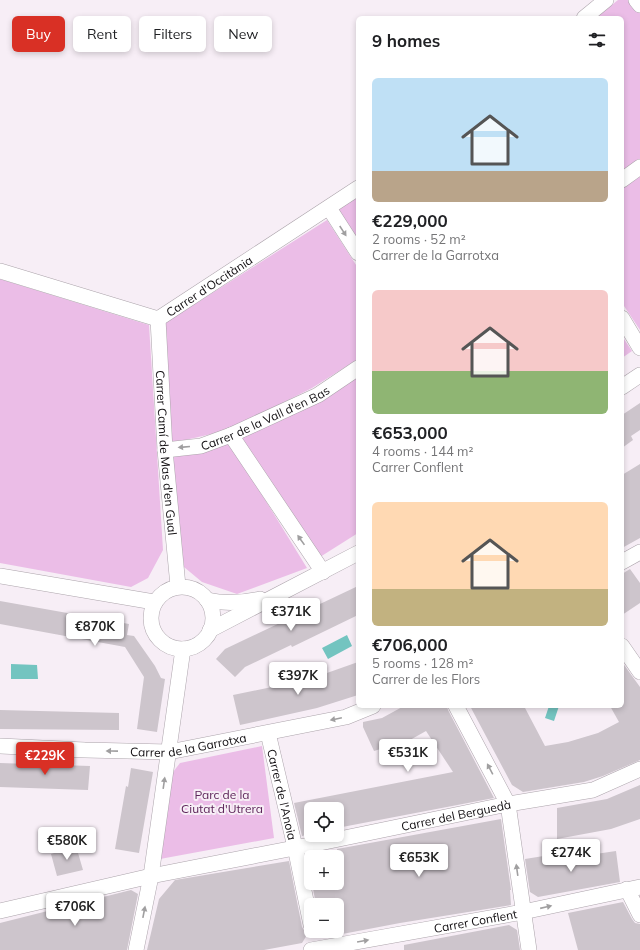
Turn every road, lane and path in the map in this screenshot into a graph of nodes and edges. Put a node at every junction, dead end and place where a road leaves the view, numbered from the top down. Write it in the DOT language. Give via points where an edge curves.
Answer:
graph roads {
  1 [pos="606,0"];
  2 [pos="636,0"];
  3 [pos="640,5"];
  4 [pos="586,16"];
  5 [pos="640,166"];
  6 [pos="624,178"];
  7 [pos="356,189"];
  8 [pos="329,208"];
  9 [pos="356,250"];
  10 [pos="0,271"];
  11 [pos="158,318"];
  12 [pos="624,321"];
  13 [pos="640,348"];
  14 [pos="356,369"];
  15 [pos="640,375"];
  16 [pos="624,385"];
  17 [pos="230,435"];
  18 [pos="164,450"];
  19 [pos="640,552"];
  20 [pos="356,554"];
  21 [pos="624,561"];
  22 [pos="323,572"];
  23 [pos="0,576"];
  24 [pos="178,586"];
  25 [pos="275,596"];
  26 [pos="207,600"];
  27 [pos="154,602"];
  28 [pos="210,630"];
  29 [pos="183,649"];
  30 [pos="624,649"];
  31 [pos="640,672"];
  32 [pos="368,708"];
  33 [pos="457,708"];
  34 [pos="268,733"];
  35 [pos="0,746"];
  36 [pos="169,752"];
  37 [pos="640,769"];
  38 [pos="508,804"];
  39 [pos="296,847"];
  40 [pos="151,876"];
  41 [pos="634,888"];
  42 [pos="306,898"];
  43 [pos="0,911"];
  44 [pos="523,912"];
  45 [pos="640,915"];
  46 [pos="313,938"];
  47 [pos="136,950"];
  48 [pos="314,950"];
  49 [pos="529,950"];
  1 -- 4 [label="street"];
  2 -- 3 [label="street"];
  5 -- 6 [label="street"];
  7 -- 8 [label="street, Carrer d'Occitània"];
  8 -- 9 [label="street, one-way"];
  8 -- 11 [label="street, Carrer d'Occitània"];
  10 -- 11 [label="street, Carrer d'Occitània"];
  11 -- 18 [label="street, Carrer Camí de Mas d'en Gual"];
  12 -- 13 [label="street"];
  14 -- 17 [label="street, Carrer de la Vall d'en Bas" via="318,395"];
  15 -- 16 [label="street"];
  17 -- 18 [label="street, Carrer de la Vall d'en Bas, one-way" via="201,446"];
  22 -- 17 [label="street, one-way"];
  18 -- 24 [label="street, Carrer Camí de Mas d'en Gual"];
  19 -- 21 [label="street"];
  20 -- 22 [label="street"];
  22 -- 25 [label="street"];
  23 -- 27 [label="street"];
  24 -- 26 [label="street" via="195,589"];
  24 -- 27 [label="street" via="164,591"];
  25 -- 26 [label="street" via="245,602 222,603"];
  25 -- 28 [label="street"];
  26 -- 28 [label="street" via="213,614"];
  27 -- 29 [label="street" via="150,612 155,634 162,643 172,648"];
  28 -- 29 [label="street" via="200,643 192,648"];
  29 -- 36 [label="street"];
  30 -- 31 [label="street"];
  32 -- 34 [label="street, Carrer de la Garrotxa, one-way" via="346,717"];
  38 -- 33 [label="street, one-way"];
  34 -- 36 [label="street, Carrer de la Garrotxa"];
  34 -- 39 [label="street, Carrer de l'Anoia"];
  36 -- 35 [label="street, Carrer de la Garrotxa, one-way"];
  40 -- 36 [label="street, one-way"];
  37 -- 38 [label="street, Carrer del Berguedà" via="594,790"];
  38 -- 39 [label="street, Carrer del Berguedà"];
  44 -- 38 [label="street, one-way"];
  39 -- 40 [label="street, Carrer del Berguedà"];
  39 -- 42 [label="street, Carrer de l'Anoia"];
  40 -- 43 [label="street, Carrer del Berguedà"];
  47 -- 40 [label="street, one-way"];
  44 -- 41 [label="street, Carrer Conflent, one-way"];
  41 -- 45 [label="street"];
  48 -- 44 [label="street, Carrer Conflent, one-way"];
  44 -- 49 [label="street"];
  46 -- 48 [label="street"];
}
